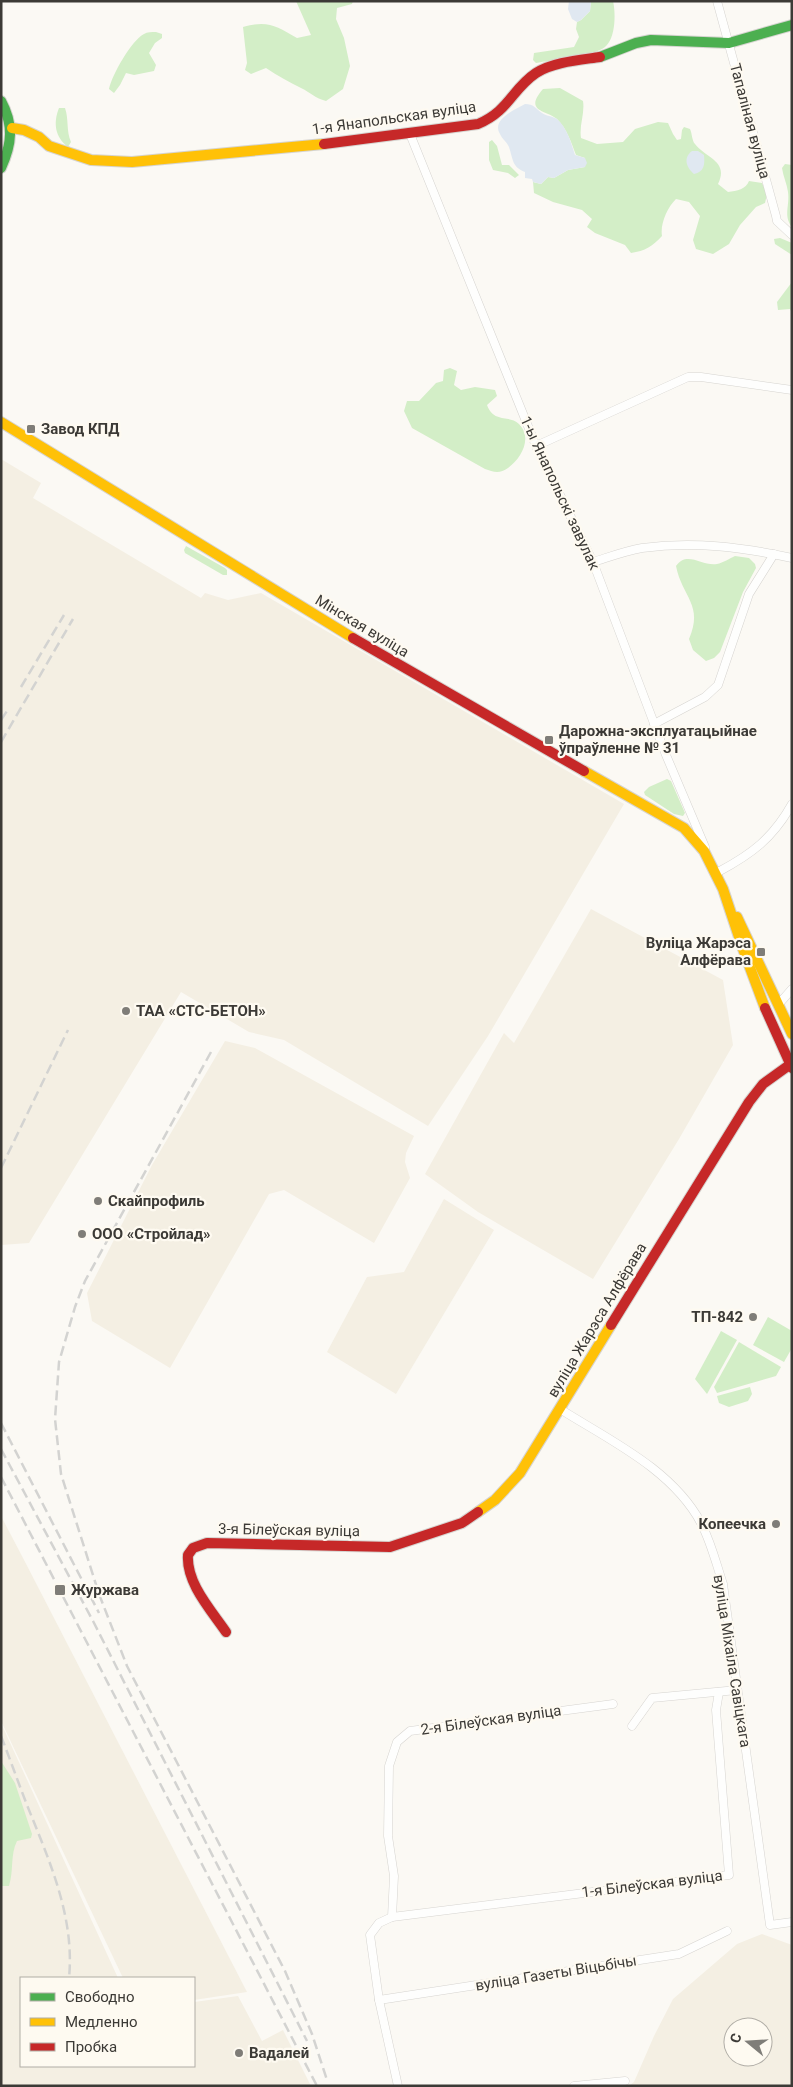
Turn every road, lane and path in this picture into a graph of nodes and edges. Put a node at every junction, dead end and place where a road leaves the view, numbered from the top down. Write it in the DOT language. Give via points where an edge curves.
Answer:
graph roads {
  1 [pos="717,1"];
  2 [pos="792,25"];
  3 [pos="729,43"];
  4 [pos="1,101"];
  5 [pos="12,128"];
  6 [pos="410,134"];
  7 [pos="1,168"];
  8 [pos="792,235"];
  9 [pos="792,390"];
  10 [pos="1,422"];
  11 [pos="536,446"];
  12 [pos="774,554"];
  13 [pos="792,558"];
  14 [pos="593,562"];
  15 [pos="654,724"];
  16 [pos="792,804"];
  17 [pos="707,854"];
  18 [pos="718,872"];
  19 [pos="728,898"];
  20 [pos="792,989"];
  21 [pos="778,1004"];
  22 [pos="768,1015"];
  23 [pos="792,1034"];
  24 [pos="791,1065"];
  25 [pos="560,1408"];
  26 [pos="390,1547"];
  27 [pos="226,1632"];
  28 [pos="737,1690"];
  29 [pos="719,1692"];
  30 [pos="613,1704"];
  31 [pos="632,1726"];
  32 [pos="392,1917"];
  33 [pos="792,1922"];
  34 [pos="727,1931"];
  35 [pos="379,2000"];
  36 [pos="625,2082"];
  37 [pos="398,2086"];
  38 [pos="574,2086"];
  1 -- 3 [label="street, Тапаліная вуліца"];
  2 -- 3 [label="street, 1-я Янапольская вуліца"];
  3 -- 6 [label="street, 1-я Янапольская вуліца" via="651,40 604,56 557,65 537,72 490,119 478,124"];
  3 -- 8 [label="street, Тапаліная вуліца" via="776,216"];
  4 -- 5 [label="street"];
  5 -- 6 [label="street, 1-я Янапольская вуліца" via="24,130 69,154 91,160 132,162"];
  5 -- 7 [label="street" via="12,142"];
  6 -- 11 [label="street, 1-ы Янапольскі завулак"];
  9 -- 11 [label="street" via="688,377"];
  10 -- 17 [label="street, Мінская вуліца" via="375,652 671,821 693,836"];
  11 -- 14 [label="street, 1-ы Янапольскі завулак"];
  12 -- 13 [label="street"];
  12 -- 14 [label="street" via="708,544 681,544 639,549"];
  12 -- 15 [label="street" via="749,594 718,685 705,697"];
  14 -- 15 [label="street, 1-ы Янапольскі завулак"];
  15 -- 17 [label="street, 1-ы Янапольскі завулак"];
  16 -- 18 [label="street" via="766,841"];
  17 -- 18 [label="street, Мінская вуліца"];
  18 -- 19 [label="street, Мінская вуліца"];
  19 -- 21 [label="street"];
  19 -- 22 [label="street"];
  20 -- 21 [label="street"];
  21 -- 22 [label="street"];
  21 -- 23 [label="street"];
  22 -- 24 [label="street"];
  24 -- 25 [label="street, вуліца Жарэса Алфёрава" via="763,1084 749,1102"];
  25 -- 26 [label="street, вуліца Жарэса Алфёрава" via="520,1473 495,1500 462,1523"];
  25 -- 28 [label="street, вуліца Міхаіла Савіцкага" via="653,1468 682,1496 700,1520 723,1584"];
  26 -- 27 [label="street, 3-я Білеўская вуліца" via="206,1543 195,1546 188,1554 187,1564 192,1578"];
  28 -- 29 [label="street"];
  28 -- 33 [label="street, вуліца Міхаіла Савіцкага" via="770,1925"];
  29 -- 31 [label="street" via="652,1698"];
  29 -- 32 [label="street, 1-я Білеўская вуліца" via="716,1710 729,1875"];
  30 -- 32 [label="street, 2-я Білеўская вуліца" via="410,1732 397,1742 389,1766 388,1836 394,1876"];
  32 -- 35 [label="street" via="379,1923 370,1935"];
  34 -- 35 [label="street, вуліца Газеты Віцьбічы" via="679,1954"];
  35 -- 37 [label="street"];
  36 -- 38 [label="street"];
}
